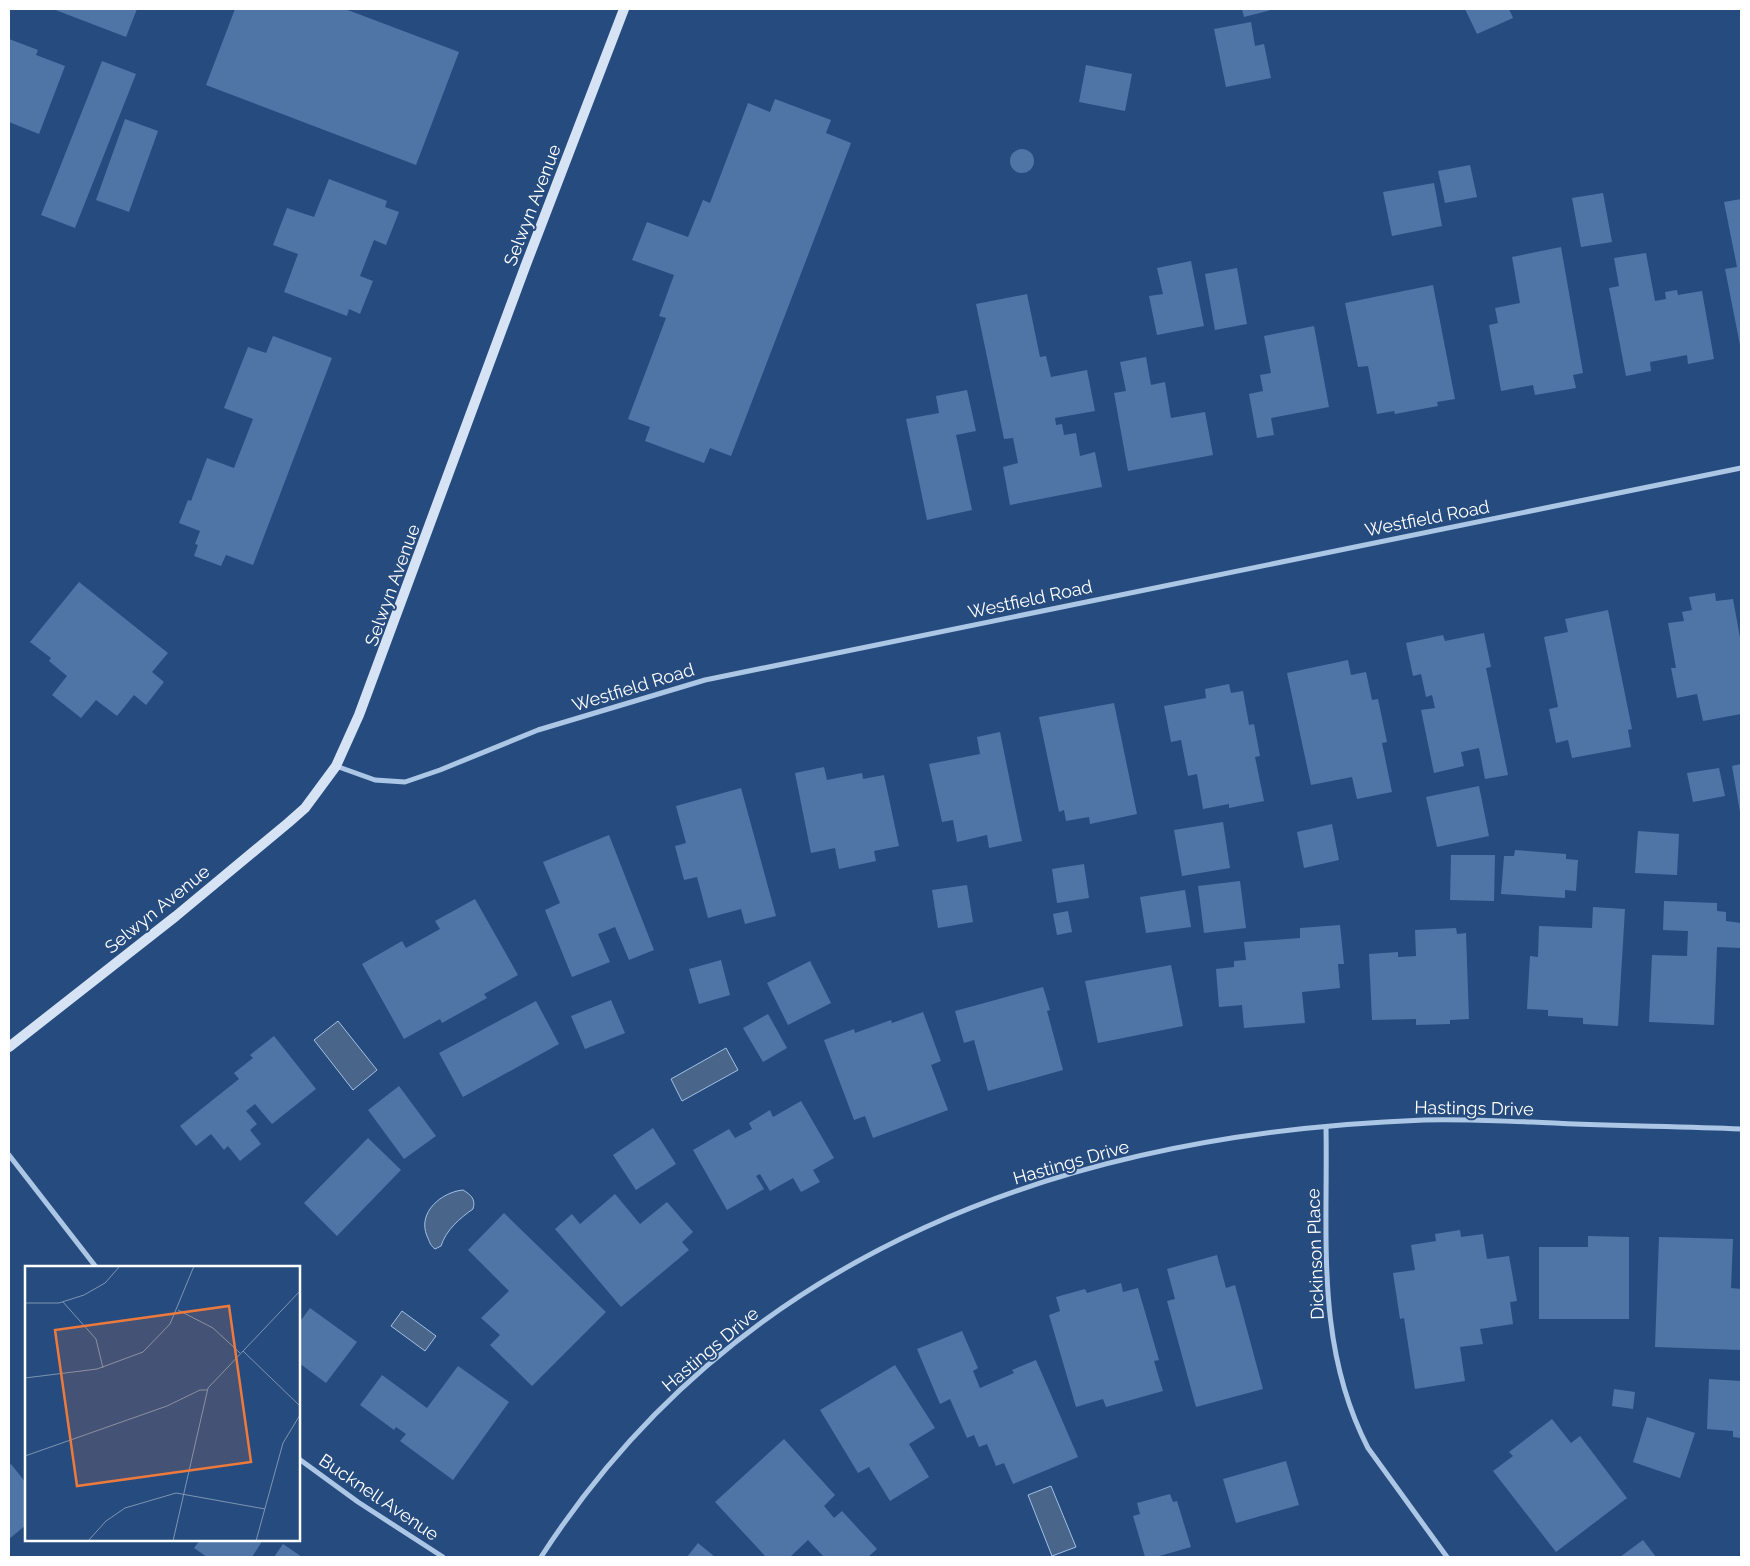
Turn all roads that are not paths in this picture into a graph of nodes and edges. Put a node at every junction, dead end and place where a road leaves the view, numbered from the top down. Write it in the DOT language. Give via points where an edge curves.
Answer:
graph roads {
  1 [pos="624,9"];
  2 [pos="1741,468"];
  3 [pos="336,766"];
  4 [pos="9,1047"];
  5 [pos="1326,1128"];
  6 [pos="1741,1128"];
  7 [pos="9,1155"];
  8 [pos="95,1266"];
  9 [pos="300,1460"];
  10 [pos="443,1557"];
  11 [pos="541,1557"];
  12 [pos="1447,1557"];
  1 -- 3 [label="street, Selwyn Avenue" via="525,267 374,679"];
  2 -- 3 [label="street, Westfield Road" via="706,680 538,730 405,782 375,780"];
  3 -- 4 [label="street, Selwyn Avenue" via="305,808 288,823"];
  5 -- 6 [label="street, Hastings Drive" via="1428,1120"];
  5 -- 11 [label="street, Hastings Drive" via="1198,1144 1084,1170 992,1199 885,1245 784,1307 691,1380 621,1451"];
  5 -- 12 [label="street, Dickinson Place" via="1326,1286 1331,1333 1344,1389 1368,1448"];
  7 -- 8 [label="street"];
  9 -- 10 [label="street, Bucknell Avenue"];
}
